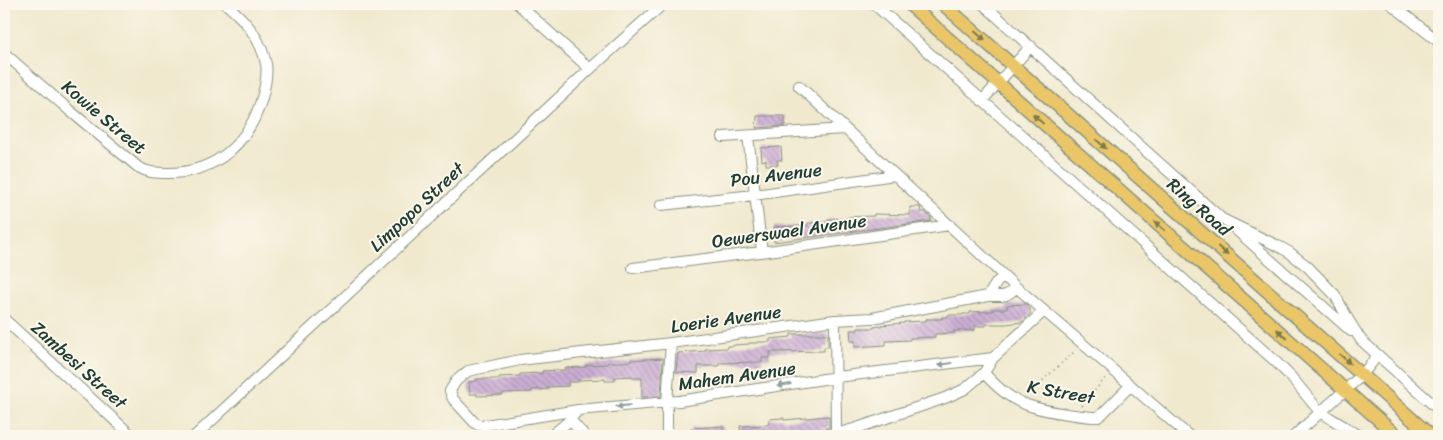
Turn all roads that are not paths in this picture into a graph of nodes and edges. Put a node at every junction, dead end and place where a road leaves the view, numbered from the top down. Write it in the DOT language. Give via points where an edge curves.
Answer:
graph roads {
  1 [pos="226,4"];
  2 [pos="518,4"];
  3 [pos="663,4"];
  4 [pos="874,4"];
  5 [pos="910,4"];
  6 [pos="943,4"];
  7 [pos="983,4"];
  8 [pos="1391,4"];
  9 [pos="1439,42"];
  10 [pos="1031,46"];
  11 [pos="4,53"];
  12 [pos="1013,66"];
  13 [pos="590,69"];
  14 [pos="998,82"];
  15 [pos="799,86"];
  16 [pos="982,101"];
  17 [pos="844,129"];
  18 [pos="748,136"];
  19 [pos="723,137"];
  20 [pos="895,175"];
  21 [pos="754,195"];
  22 [pos="661,205"];
  23 [pos="1222,218"];
  24 [pos="950,225"];
  25 [pos="762,252"];
  26 [pos="633,268"];
  27 [pos="1004,276"];
  28 [pos="1016,287"];
  29 [pos="988,296"];
  30 [pos="1044,311"];
  31 [pos="4,319"];
  32 [pos="835,320"];
  33 [pos="1361,340"];
  34 [pos="671,343"];
  35 [pos="1378,356"];
  36 [pos="994,358"];
  37 [pos="984,373"];
  38 [pos="1362,375"];
  39 [pos="836,377"];
  40 [pos="1130,386"];
  41 [pos="1345,390"];
  42 [pos="667,402"];
  43 [pos="578,410"];
  44 [pos="1439,410"];
  45 [pos="1320,412"];
  46 [pos="570,420"];
  47 [pos="485,426"];
  48 [pos="836,434"];
  49 [pos="132,436"];
  50 [pos="195,436"];
  51 [pos="551,436"];
  52 [pos="585,436"];
  53 [pos="667,436"];
  54 [pos="818,436"];
  55 [pos="1189,436"];
  56 [pos="1294,436"];
  57 [pos="1360,436"];
  58 [pos="1397,436"];
  59 [pos="1431,436"];
  1 -- 11 [label="street, Kowie Street" via="246,23 259,44 266,65 265,87 254,119 238,143 207,166 188,172 157,174 138,168"];
  2 -- 13 [label="street"];
  3 -- 13 [label="street, Limpopo Street"];
  4 -- 16 [label="street"];
  5 -- 14 [label="main road"];
  6 -- 12 [label="main road, Ring Road, one-way"];
  7 -- 10 [label="street, Ring Road"];
  8 -- 9 [label="street"];
  10 -- 12 [label="street"];
  10 -- 23 [label="street, Ring Road"];
  12 -- 14 [label="street"];
  12 -- 38 [label="main road, Ring Road, one-way"];
  13 -- 50 [label="street, Limpopo Street"];
  14 -- 16 [label="street"];
  41 -- 14 [label="main road, one-way"];
  15 -- 17 [label="street"];
  16 -- 45 [label="street" via="1274,360"];
  17 -- 18 [label="street"];
  17 -- 20 [label="street"];
  18 -- 19 [label="street"];
  18 -- 21 [label="street"];
  20 -- 21 [label="street, Pou Avenue"];
  20 -- 24 [label="street"];
  21 -- 22 [label="street, Pou Avenue"];
  21 -- 25 [label="street"];
  23 -- 33 [label="street, Ring Road"];
  23 -- 33 [label="street, Ring Road" via="1299,260 1335,295"];
  24 -- 25 [label="street, Oewerswael Avenue"];
  24 -- 27 [label="street"];
  25 -- 26 [label="street, Oewerswael Avenue"];
  27 -- 28 [label="street"];
  27 -- 29 [label="street"];
  28 -- 29 [label="street, Loerie Avenue" via="1005,296"];
  28 -- 30 [label="street"];
  29 -- 32 [label="street, Loerie Avenue" via="872,318"];
  30 -- 36 [label="street"];
  30 -- 40 [label="street"];
  31 -- 49 [label="street, Zambesi Street"];
  32 -- 34 [label="street, Loerie Avenue"];
  32 -- 39 [label="street"];
  33 -- 35 [label="street, Ring Road"];
  34 -- 42 [label="street"];
  34 -- 47 [label="street, Loerie Avenue" via="520,360 468,371 453,385 450,393 474,422"];
  35 -- 38 [label="street"];
  35 -- 44 [label="street, Ring Road"];
  36 -- 37 [label="street"];
  36 -- 39 [label="street, Mahem Avenue, one-way"];
  37 -- 40 [label="street, K Street" via="1020,402 1092,417 1098,416"];
  37 -- 48 [label="street" via="957,393"];
  38 -- 41 [label="street"];
  38 -- 59 [label="main road, Ring Road"];
  39 -- 42 [label="street, Mahem Avenue, one-way"];
  39 -- 48 [label="street"];
  40 -- 55 [label="street"];
  41 -- 45 [label="street"];
  41 -- 58 [label="main road"];
  42 -- 43 [label="street, Mahem Avenue, one-way"];
  42 -- 53 [label="street"];
  43 -- 46 [label="street"];
  43 -- 47 [label="street, Mahem Avenue"];
  45 -- 56 [label="street"];
  45 -- 57 [label="street"];
  46 -- 51 [label="street"];
  46 -- 52 [label="street"];
  48 -- 54 [label="street"];
}
